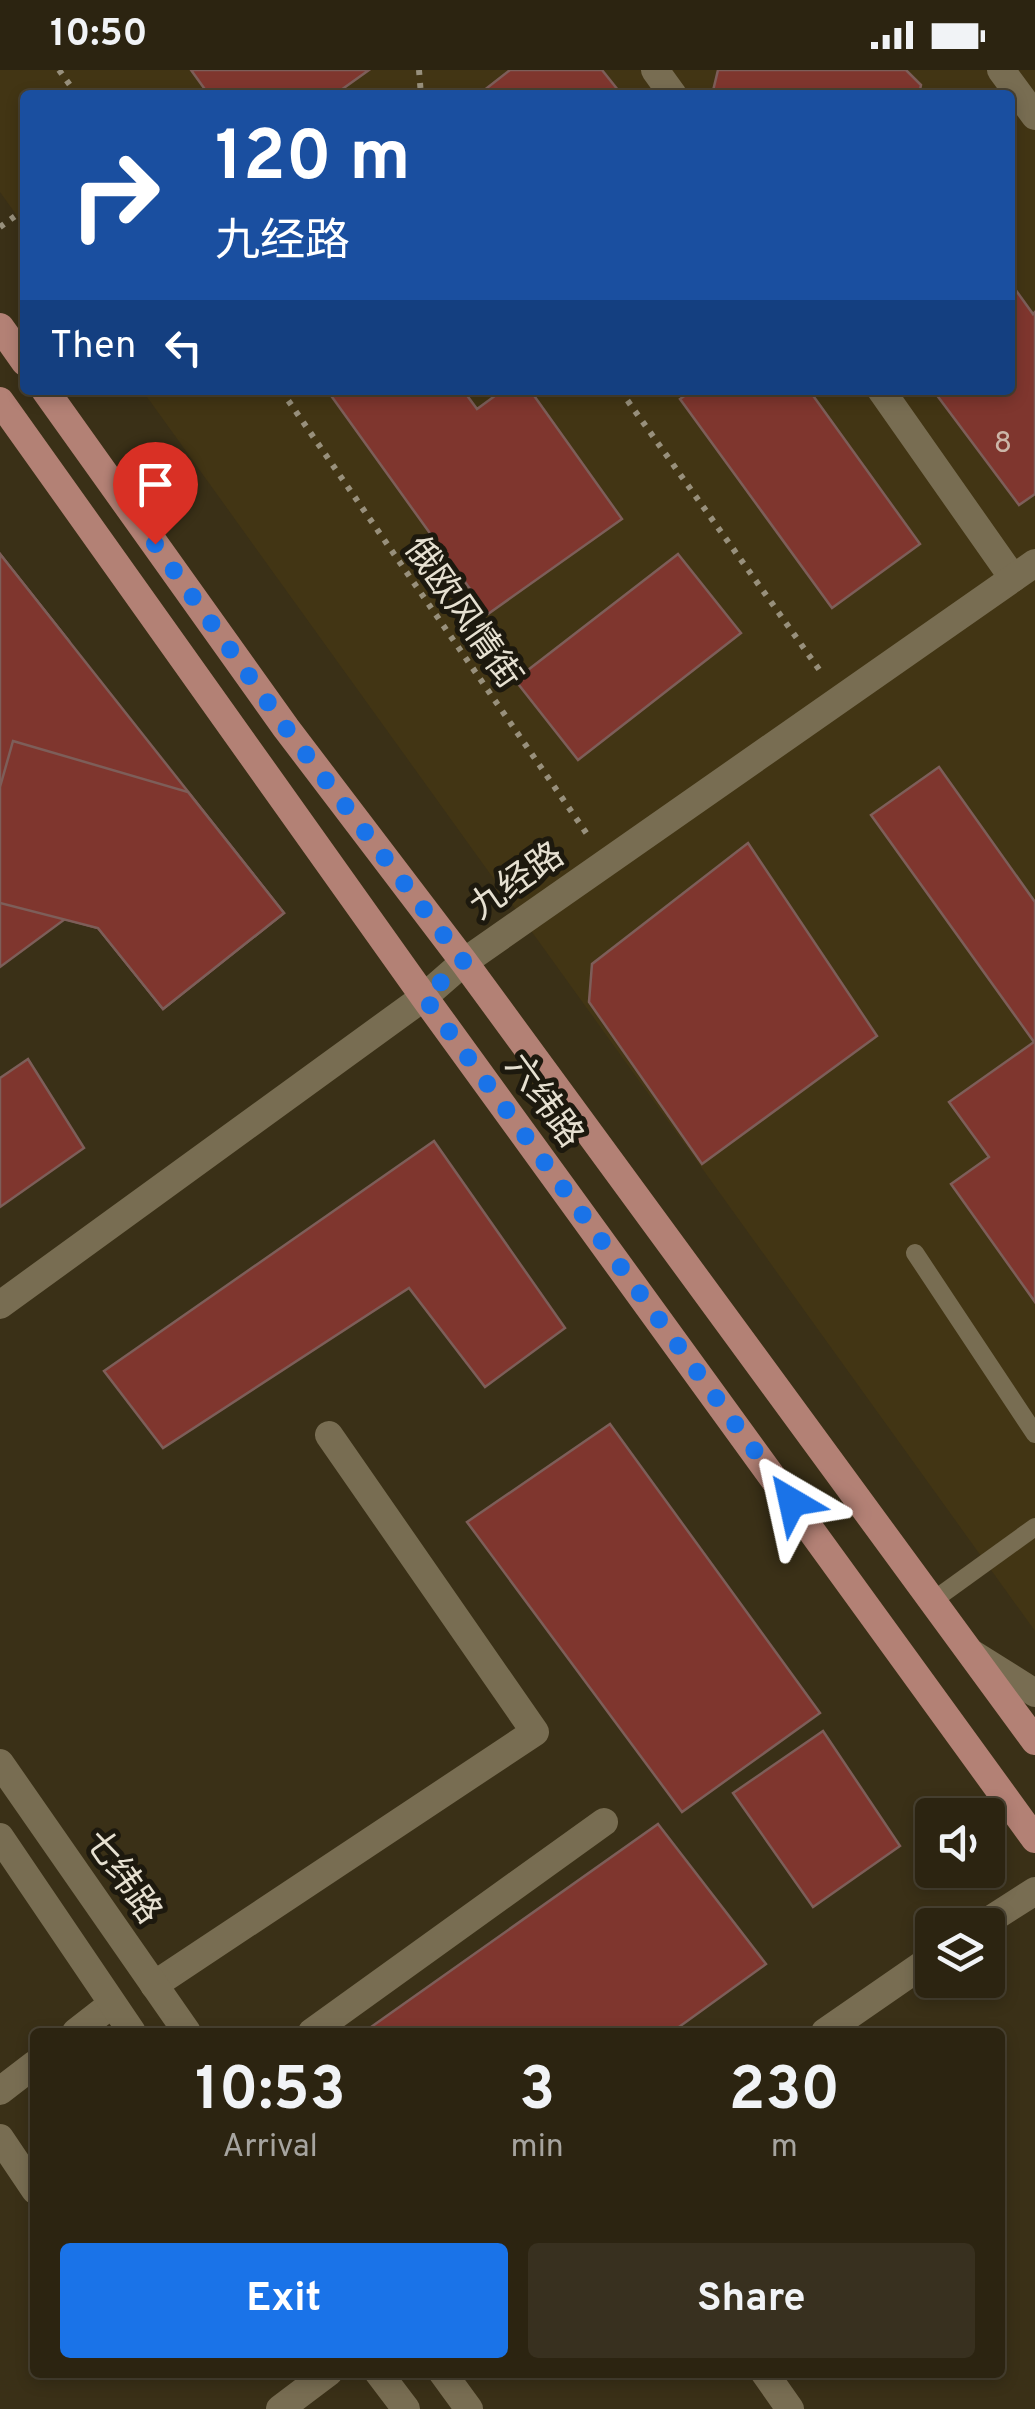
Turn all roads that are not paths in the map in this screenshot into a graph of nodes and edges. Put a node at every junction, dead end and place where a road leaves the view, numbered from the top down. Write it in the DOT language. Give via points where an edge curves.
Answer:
graph roads {
  1 [pos="1001,70"];
  2 [pos="1035,116"];
  3 [pos="0,327"];
  4 [pos="20,355"];
  5 [pos="49,395"];
  6 [pos="885,395"];
  7 [pos="0,401"];
  8 [pos="1024,571"];
  9 [pos="464,962"];
  10 [pos="424,997"];
  11 [pos="915,1253"];
  12 [pos="0,1306"];
  13 [pos="1035,1434"];
  14 [pos="328,1435"];
  15 [pos="1035,1527"];
  16 [pos="931,1602"];
  17 [pos="966,1650"];
  18 [pos="1035,1693"];
  19 [pos="1035,1741"];
  20 [pos="0,1763"];
  21 [pos="604,1822"];
  22 [pos="0,1837"];
  23 [pos="1035,1839"];
  24 [pos="1035,1891"];
  25 [pos="1005,1910"];
  26 [pos="915,1970"];
  27 [pos="154,1985"];
  28 [pos="112,2004"];
  29 [pos="81,2028"];
  30 [pos="129,2028"];
  31 [pos="185,2028"];
  32 [pos="318,2028"];
  33 [pos="831,2028"];
  34 [pos="30,2068"];
  35 [pos="0,2092"];
  36 [pos="0,2138"];
  37 [pos="30,2183"];
  38 [pos="321,2378"];
  39 [pos="383,2378"];
  40 [pos="446,2378"];
  41 [pos="768,2378"];
  42 [pos="280,2409"];
  43 [pos="406,2409"];
  44 [pos="469,2409"];
  45 [pos="790,2409"];
  1 -- 2 [label="street"];
  3 -- 4 [label="main road"];
  5 -- 9 [label="main road, 六纬路" via="286,728"];
  6 -- 8 [label="street"];
  7 -- 10 [label="main road, 六纬路"];
  8 -- 9 [label="street, 九经路"];
  9 -- 10 [label="street, 九经路"];
  9 -- 16 [label="main road, 六纬路"];
  10 -- 12 [label="street, 九经路"];
  10 -- 23 [label="main road, 六纬路"];
  11 -- 13 [label="lane"];
  14 -- 27 [label="street" via="536,1732"];
  15 -- 16 [label="lane"];
  16 -- 17 [label="main road, 六纬路"];
  17 -- 18 [label="street"];
  17 -- 19 [label="main road, 六纬路"];
  20 -- 27 [label="street, 七纬路"];
  21 -- 32 [label="street"];
  22 -- 28 [label="street"];
  24 -- 25 [label="street"];
  26 -- 33 [label="street"];
  27 -- 31 [label="street, 七纬路"];
  28 -- 29 [label="street"];
  28 -- 30 [label="street"];
  34 -- 35 [label="street"];
  36 -- 37 [label="street"];
  38 -- 42 [label="street"];
  39 -- 43 [label="street"];
  40 -- 44 [label="street"];
  41 -- 45 [label="street"];
}
